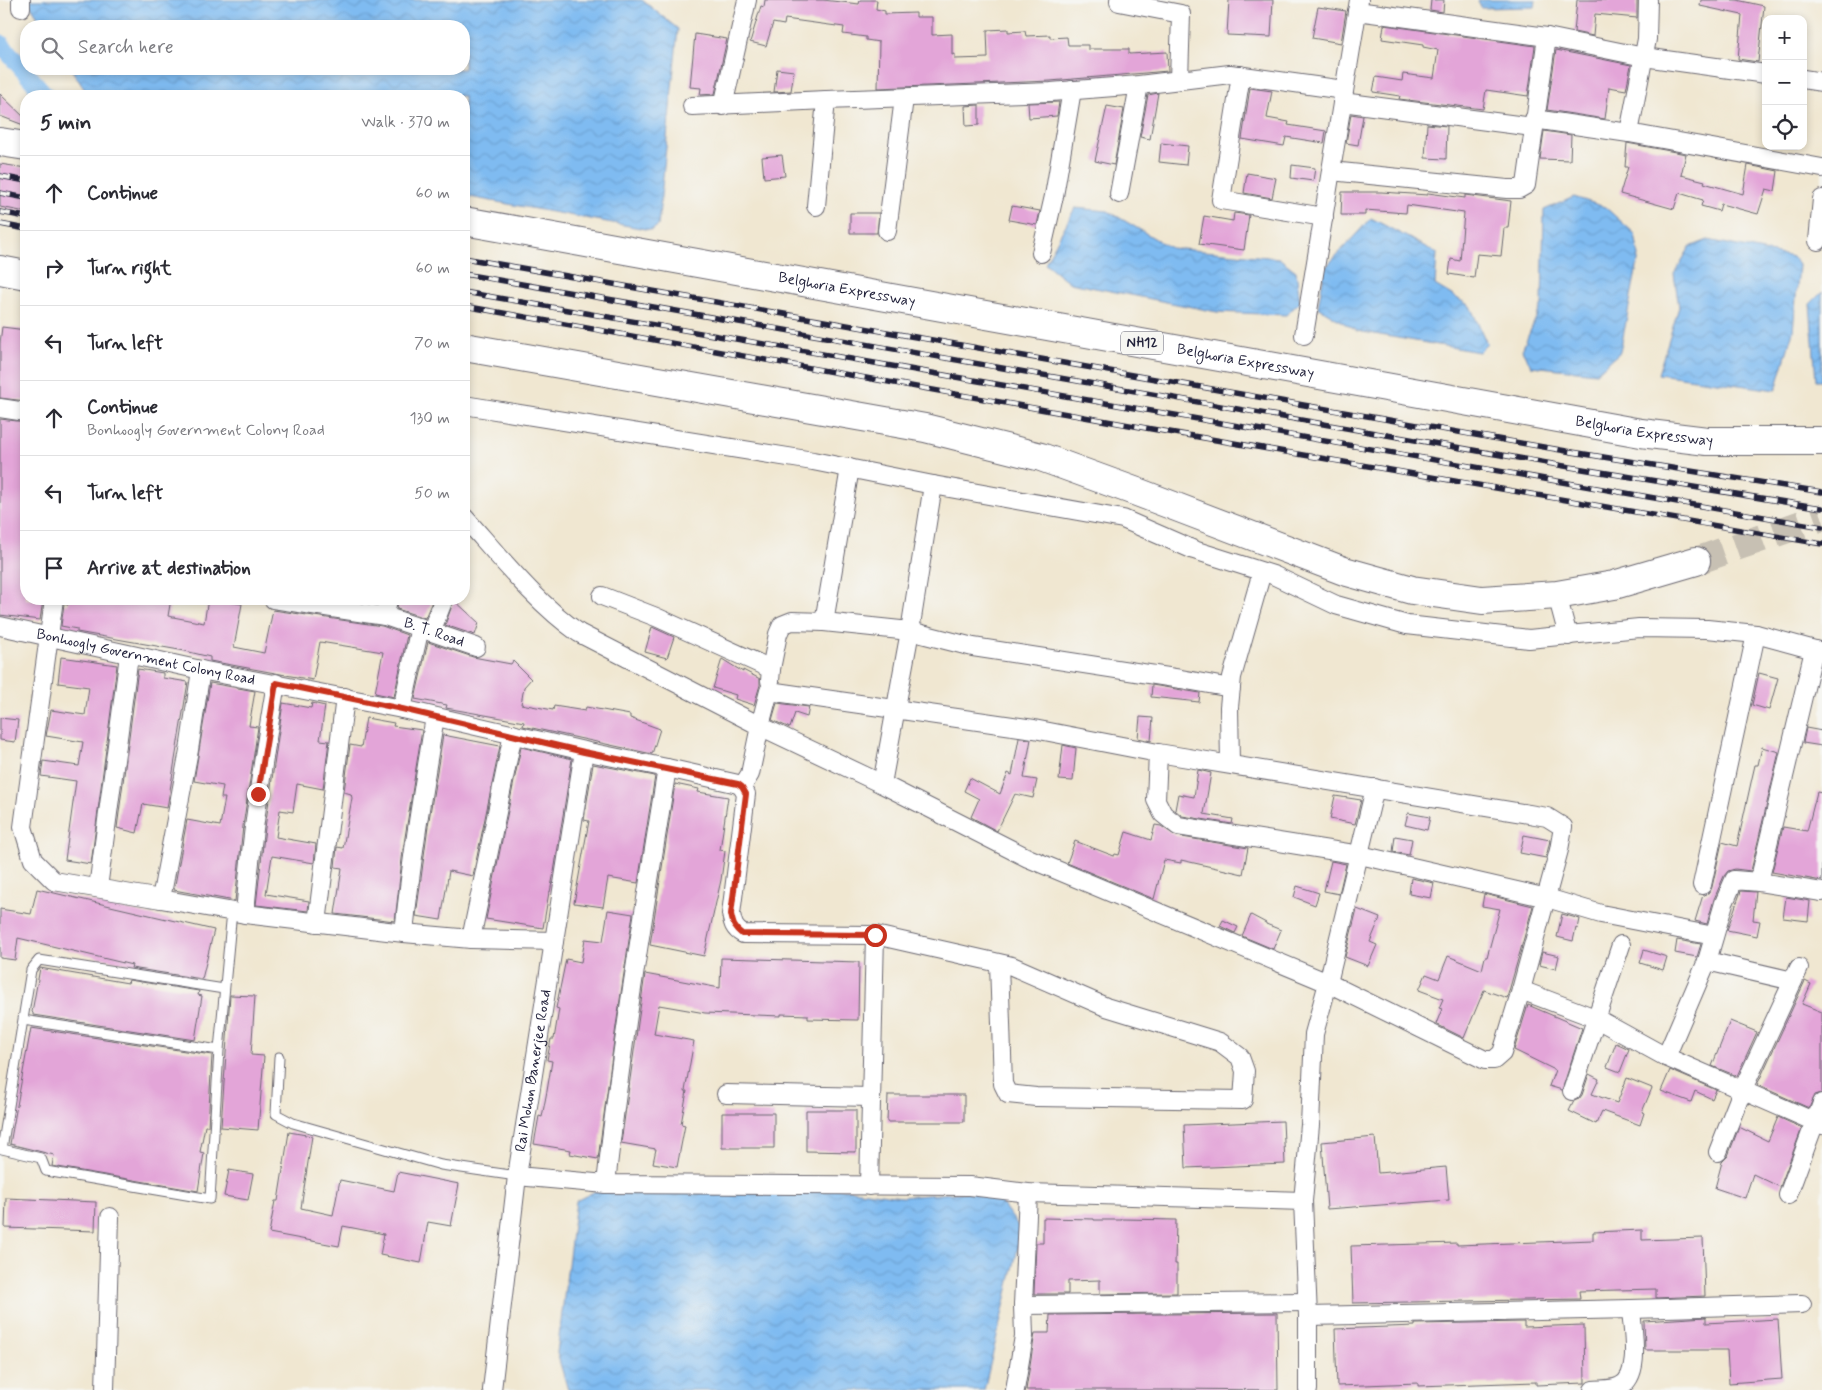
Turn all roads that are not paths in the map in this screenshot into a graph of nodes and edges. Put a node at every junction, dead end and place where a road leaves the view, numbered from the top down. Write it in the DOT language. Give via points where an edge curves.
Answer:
graph roads {
  1 [pos="747,0"];
  2 [pos="1120,0"];
  3 [pos="1648,0"];
  4 [pos="1358,6"];
  5 [pos="1547,37"];
  6 [pos="1644,57"];
  7 [pos="1762,73"];
  8 [pos="1241,75"];
  9 [pos="1179,80"];
  10 [pos="1807,80"];
  11 [pos="1822,82"];
  12 [pos="1139,85"];
  13 [pos="1072,90"];
  14 [pos="1343,96"];
  15 [pos="904,98"];
  16 [pos="826,100"];
  17 [pos="692,106"];
  18 [pos="723,106"];
  19 [pos="1534,123"];
  20 [pos="1629,133"];
  21 [pos="0,142"];
  22 [pos="20,145"];
  23 [pos="1822,168"];
  24 [pos="1331,171"];
  25 [pos="1119,194"];
  26 [pos="1822,199"];
  27 [pos="816,206"];
  28 [pos="1324,217"];
  29 [pos="470,222"];
  30 [pos="887,231"];
  31 [pos="1818,241"];
  32 [pos="1041,253"];
  33 [pos="0,270"];
  34 [pos="20,273"];
  35 [pos="1304,335"];
  36 [pos="470,348"];
  37 [pos="470,406"];
  38 [pos="0,408"];
  39 [pos="20,411"];
  40 [pos="1822,441"];
  41 [pos="850,468"];
  42 [pos="933,485"];
  43 [pos="470,524"];
  44 [pos="1696,561"];
  45 [pos="1262,572"];
  46 [pos="602,596"];
  47 [pos="1557,596"];
  48 [pos="53,605"];
  49 [pos="358,605"];
  50 [pos="440,605"];
  51 [pos="386,607"];
  52 [pos="824,622"];
  53 [pos="0,626"];
  54 [pos="426,629"];
  55 [pos="910,631"];
  56 [pos="1756,634"];
  57 [pos="49,636"];
  58 [pos="1568,636"];
  59 [pos="476,647"];
  60 [pos="1818,651"];
  61 [pos="129,655"];
  62 [pos="771,669"];
  63 [pos="201,670"];
  64 [pos="276,683"];
  65 [pos="1231,688"];
  66 [pos="769,691"];
  67 [pos="346,697"];
  68 [pos="896,708"];
  69 [pos="402,709"];
  70 [pos="435,717"];
  71 [pos="759,732"];
  72 [pos="513,734"];
  73 [pos="584,752"];
  74 [pos="1158,753"];
  75 [pos="1230,764"];
  76 [pos="667,768"];
  77 [pos="746,781"];
  78 [pos="882,784"];
  79 [pos="1375,788"];
  80 [pos="1360,855"];
  81 [pos="1759,882"];
  82 [pos="1702,885"];
  83 [pos="98,888"];
  84 [pos="1822,892"];
  85 [pos="161,898"];
  86 [pos="1547,898"];
  87 [pos="238,913"];
  88 [pos="318,923"];
  89 [pos="404,933"];
  90 [pos="875,935"];
  91 [pos="1714,936"];
  92 [pos="471,939"];
  93 [pos="554,941"];
  94 [pos="1621,945"];
  95 [pos="1707,961"];
  96 [pos="999,963"];
  97 [pos="224,989"];
  98 [pos="1521,990"];
  99 [pos="1326,991"];
  100 [pos="1595,1018"];
  101 [pos="23,1020"];
  102 [pos="219,1050"];
  103 [pos="279,1057"];
  104 [pos="1666,1057"];
  105 [pos="1572,1091"];
  106 [pos="1742,1091"];
  107 [pos="726,1094"];
  108 [pos="871,1097"];
  109 [pos="1822,1103"];
  110 [pos="1818,1124"];
  111 [pos="1718,1152"];
  112 [pos="517,1176"];
  113 [pos="606,1184"];
  114 [pos="869,1186"];
  115 [pos="1028,1193"];
  116 [pos="1788,1195"];
  117 [pos="1303,1201"];
  118 [pos="110,1217"];
  119 [pos="1802,1304"];
  120 [pos="1023,1305"];
  121 [pos="1308,1309"];
  122 [pos="1631,1309"];
  123 [pos="105,1390"];
  124 [pos="492,1390"];
  125 [pos="1015,1390"];
  126 [pos="1308,1390"];
  127 [pos="1593,1390"];
  1 -- 18 [label="street"];
  2 -- 9 [label="street" via="1181,14"];
  3 -- 6 [label="street"];
  4 -- 5 [label="street"];
  4 -- 14 [label="street"];
  5 -- 6 [label="street"];
  5 -- 19 [label="street"];
  6 -- 7 [label="street"];
  6 -- 20 [label="street"];
  8 -- 9 [label="street"];
  8 -- 14 [label="street"];
  8 -- 28 [label="street" via="1221,200"];
  9 -- 12 [label="street"];
  10 -- 11 [label="street"];
  12 -- 13 [label="street"];
  12 -- 25 [label="street"];
  13 -- 15 [label="street"];
  13 -- 32 [label="street"];
  14 -- 19 [label="street"];
  14 -- 24 [label="street"];
  15 -- 16 [label="street"];
  15 -- 30 [label="street"];
  16 -- 18 [label="street"];
  16 -- 27 [label="street"];
  17 -- 18 [label="street"];
  19 -- 20 [label="street"];
  19 -- 24 [label="street" via="1528,178 1526,185 1519,189"];
  20 -- 23 [label="street"];
  21 -- 22 [label="highway"];
  24 -- 28 [label="street"];
  26 -- 31 [label="street"];
  28 -- 35 [label="street"];
  29 -- 40 [label="highway, Belghoria Expressway / NH12" via="1641,433 1707,441"];
  33 -- 34 [label="highway"];
  36 -- 47 [label="highway" via="926,428 985,442 1137,492 1344,571 1412,590 1482,600"];
  37 -- 41 [label="street"];
  38 -- 39 [label="street"];
  41 -- 42 [label="street"];
  41 -- 52 [label="street"];
  42 -- 45 [label="street" via="1123,519 1194,550"];
  42 -- 55 [label="street"];
  43 -- 71 [label="street" via="515,575 580,633"];
  44 -- 47 [label="highway" via="1614,585"];
  45 -- 58 [label="street" via="1336,606 1407,625 1529,639"];
  45 -- 65 [label="street"];
  46 -- 62 [label="street"];
  47 -- 58 [label="street"];
  48 -- 57 [label="street"];
  49 -- 51 [label="street, B. T. Road"];
  50 -- 54 [label="street"];
  51 -- 54 [label="street, B. T. Road"];
  52 -- 55 [label="street"];
  52 -- 62 [label="street" via="792,621 782,624"];
  53 -- 57 [label="street, Bonhoogly Government Colony Road"];
  54 -- 59 [label="street, B. T. Road"];
  54 -- 69 [label="street"];
  55 -- 65 [label="street" via="973,647"];
  55 -- 68 [label="street"];
  56 -- 58 [label="street" via="1639,628"];
  56 -- 60 [label="street"];
  56 -- 82 [label="street"];
  57 -- 61 [label="street, Bonhoogly Government Colony Road"];
  57 -- 83 [label="street" via="23,827 34,860 54,881"];
  60 -- 81 [label="street"];
  61 -- 63 [label="street, Bonhoogly Government Colony Road"];
  61 -- 83 [label="street"];
  62 -- 66 [label="street"];
  63 -- 64 [label="street, Bonhoogly Government Colony Road"];
  63 -- 85 [label="street"];
  64 -- 67 [label="street, Bonhoogly Government Colony Road"];
  64 -- 87 [label="street"];
  65 -- 75 [label="street" via="1228,706"];
  66 -- 68 [label="street"];
  66 -- 71 [label="street"];
  67 -- 69 [label="street, Bonhoogly Government Colony Road"];
  67 -- 88 [label="street"];
  68 -- 74 [label="street" via="1034,729"];
  68 -- 78 [label="street"];
  69 -- 70 [label="street, Bonhoogly Government Colony Road"];
  70 -- 72 [label="street, Bonhoogly Government Colony Road"];
  70 -- 89 [label="street"];
  71 -- 77 [label="street"];
  71 -- 78 [label="street"];
  72 -- 73 [label="street, Bonhoogly Government Colony Road"];
  72 -- 92 [label="street"];
  73 -- 76 [label="street, Bonhoogly Government Colony Road"];
  73 -- 93 [label="street, Rai Mohon Banerjee Road"];
  74 -- 75 [label="street"];
  74 -- 80 [label="street" via="1156,800 1163,814 1178,826"];
  75 -- 79 [label="street"];
  76 -- 77 [label="street, Bonhoogly Government Colony Road" via="738,784"];
  76 -- 113 [label="street" via="623,1047"];
  77 -- 90 [label="street" via="731,914 736,930 742,934"];
  78 -- 99 [label="street" via="1028,858"];
  79 -- 80 [label="street"];
  79 -- 86 [label="street" via="1547,817 1562,827"];
  80 -- 86 [label="street"];
  80 -- 99 [label="street"];
  81 -- 84 [label="street"];
  81 -- 91 [label="street" via="1734,880"];
  83 -- 85 [label="street"];
  85 -- 87 [label="street"];
  86 -- 91 [label="street" via="1601,914"];
  86 -- 98 [label="street"];
  87 -- 88 [label="street"];
  87 -- 97 [label="lane"];
  88 -- 89 [label="street"];
  89 -- 92 [label="street"];
  90 -- 96 [label="street"];
  90 -- 108 [label="street"];
  91 -- 95 [label="street"];
  92 -- 93 [label="street"];
  93 -- 112 [label="street, Rai Mohon Banerjee Road"];
  94 -- 100 [label="street"];
  95 -- 104 [label="street"];
  95 -- 106 [label="street" via="1796,975"];
  96 -- 96 [label="street" via="1106,1008 1220,1042 1240,1057 1244,1070 1244,1100 1008,1094 1003,1084"];
  97 -- 101 [label="lane" via="39,960 31,970"];
  97 -- 102 [label="lane"];
  98 -- 99 [label="street" via="1502,1053 1494,1060 1485,1060"];
  98 -- 100 [label="street"];
  99 -- 117 [label="street" via="1314,1034"];
  100 -- 104 [label="street"];
  100 -- 105 [label="street"];
  101 -- 102 [label="lane"];
  101 -- 102 [label="lane" via="2,1149 41,1158 46,1171 210,1199"];
  103 -- 112 [label="lane" via="276,1114 293,1123 441,1165"];
  104 -- 106 [label="street"];
  106 -- 110 [label="street"];
  106 -- 111 [label="street"];
  107 -- 108 [label="street"];
  108 -- 114 [label="street"];
  109 -- 110 [label="street"];
  110 -- 116 [label="street"];
  112 -- 113 [label="street"];
  112 -- 124 [label="street, Rai Mohon Banerjee Road"];
  113 -- 114 [label="street"];
  114 -- 115 [label="street" via="970,1186"];
  115 -- 117 [label="street"];
  115 -- 120 [label="street"];
  117 -- 121 [label="street"];
  118 -- 123 [label="street"];
  119 -- 122 [label="street"];
  120 -- 121 [label="street"];
  120 -- 125 [label="street" via="1024,1336"];
  121 -- 122 [label="street"];
  121 -- 126 [label="street"];
  122 -- 127 [label="street" via="1634,1366 1620,1386"];
}
